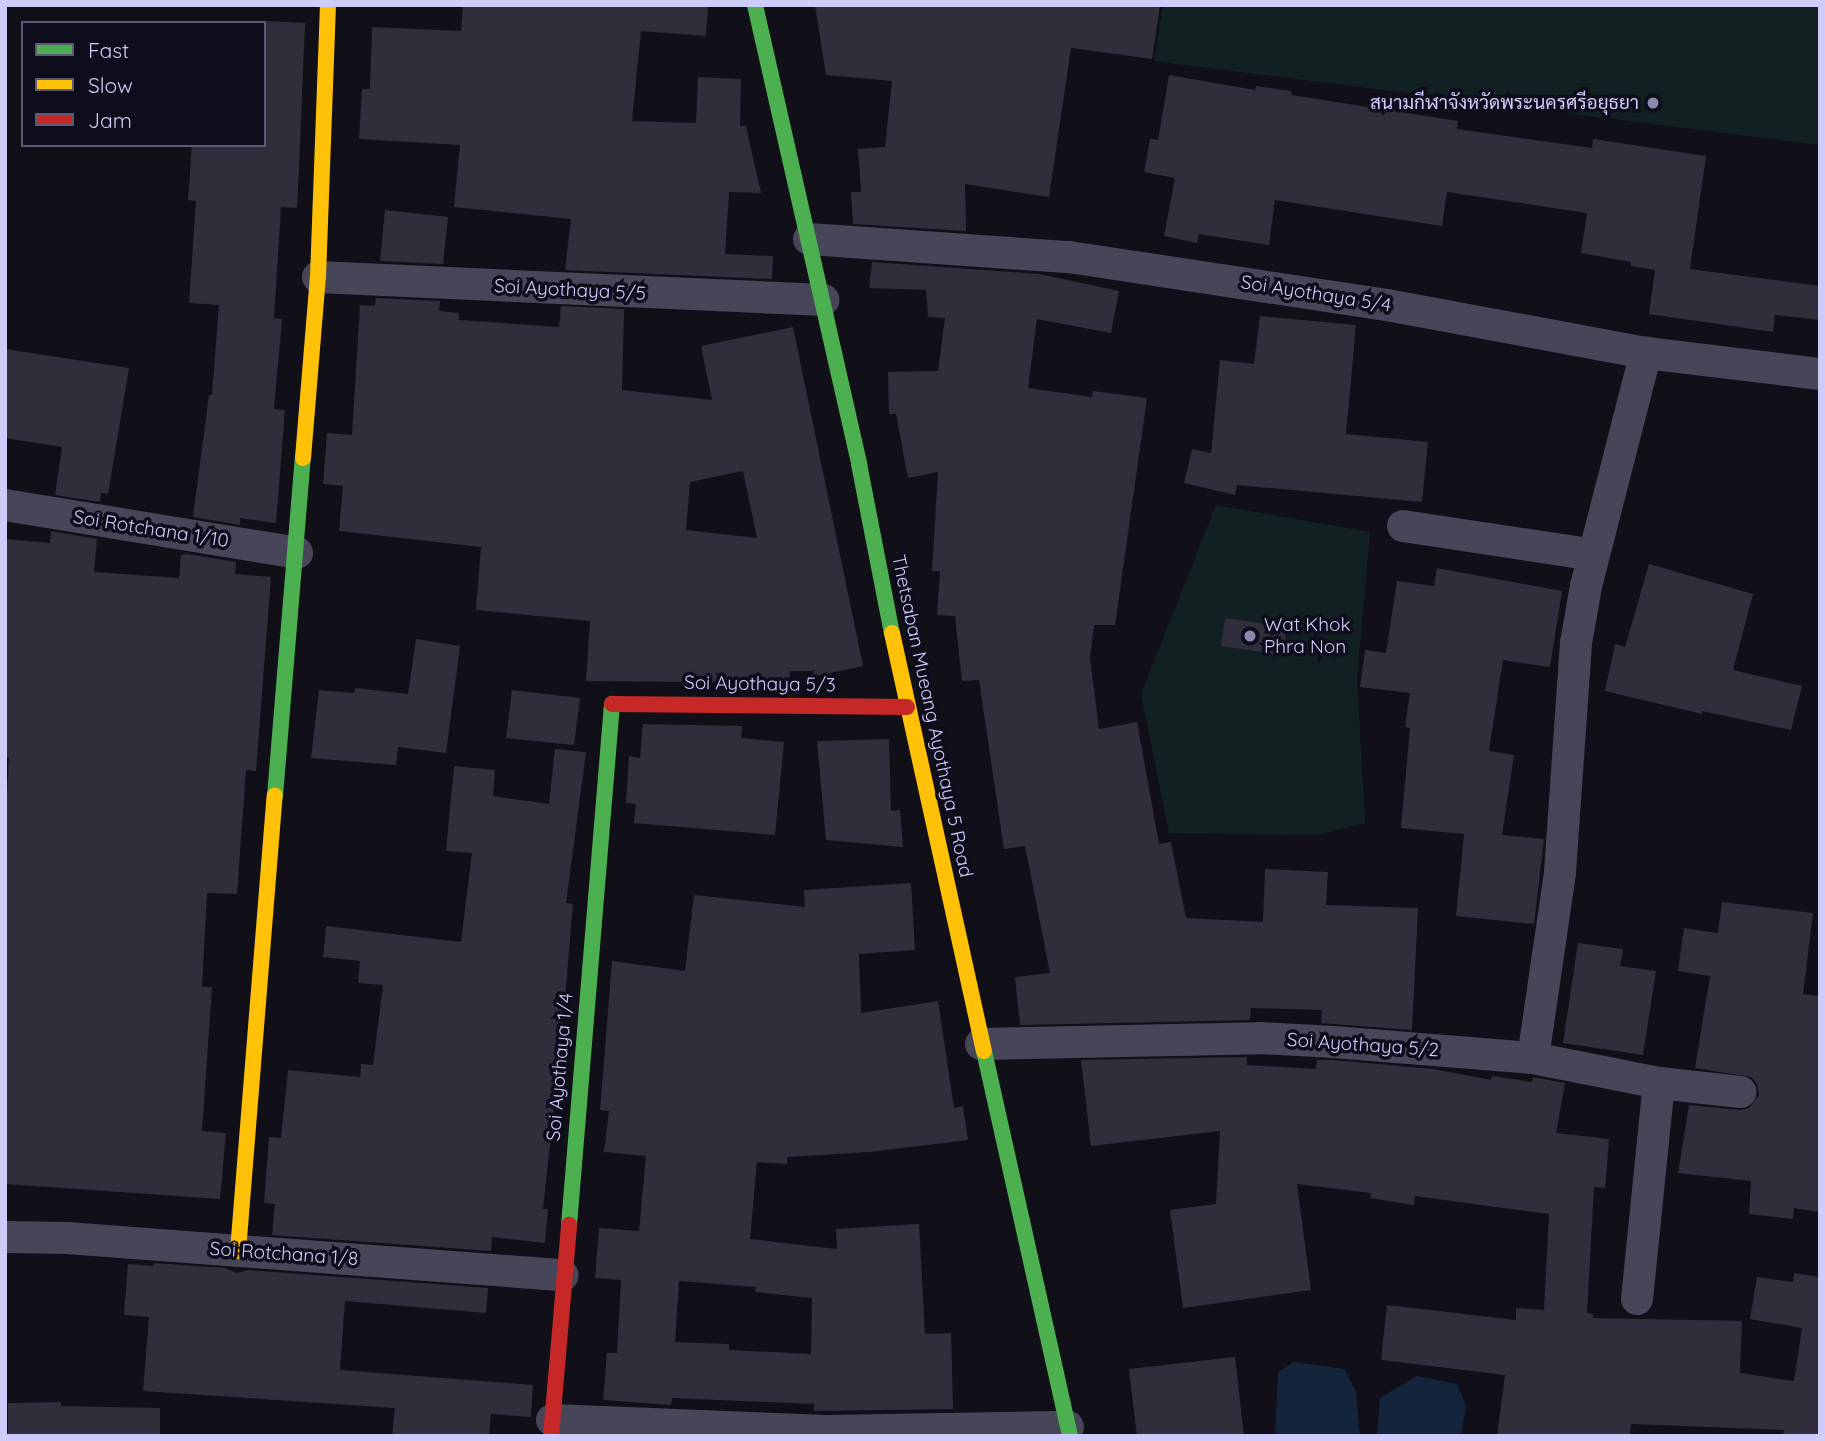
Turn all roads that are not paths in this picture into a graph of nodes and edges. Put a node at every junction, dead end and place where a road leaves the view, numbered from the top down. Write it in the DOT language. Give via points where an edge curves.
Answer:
graph roads {
  1 [pos="328,5"];
  2 [pos="755,5"];
  3 [pos="809,239"];
  4 [pos="318,277"];
  5 [pos="823,300"];
  6 [pos="1646,353"];
  7 [pos="1820,374"];
  8 [pos="5,505"];
  9 [pos="1403,526"];
  10 [pos="297,553"];
  11 [pos="1594,555"];
  12 [pos="612,702"];
  13 [pos="907,707"];
  14 [pos="981,1044"];
  15 [pos="1533,1058"];
  16 [pos="1659,1083"];
  17 [pos="1741,1092"];
  18 [pos="5,1237"];
  19 [pos="239,1251"];
  20 [pos="563,1275"];
  21 [pos="1637,1299"];
  22 [pos="552,1428"];
  23 [pos="1069,1431"];
  1 -- 4 [label="street"];
  2 -- 3 [label="street, Thetsaban Mueang Ayothaya 5 Road"];
  3 -- 5 [label="street, Thetsaban Mueang Ayothaya 5 Road"];
  3 -- 6 [label="street, Soi Ayothaya 5/4" via="1069,257 1387,305"];
  4 -- 5 [label="street, Soi Ayothaya 5/5"];
  4 -- 10 [label="street"];
  5 -- 13 [label="street, Thetsaban Mueang Ayothaya 5 Road"];
  6 -- 7 [label="street, Soi Ayothaya 5/4"];
  6 -- 11 [label="street"];
  8 -- 10 [label="street, Soi Rotchana 1/10"];
  9 -- 11 [label="street"];
  10 -- 19 [label="street"];
  11 -- 15 [label="street" via="1576,643 1560,872"];
  12 -- 13 [label="street, Soi Ayothaya 5/3"];
  12 -- 20 [label="street, Soi Ayothaya 1/4"];
  13 -- 14 [label="street, Thetsaban Mueang Ayothaya 5 Road"];
  14 -- 15 [label="street, Soi Ayothaya 5/2" via="1259,1038"];
  14 -- 23 [label="street, Thetsaban Mueang Ayothaya 5 Road"];
  15 -- 16 [label="street, Soi Ayothaya 5/2"];
  16 -- 17 [label="street, Soi Ayothaya 5/2"];
  16 -- 21 [label="street"];
  18 -- 19 [label="street, Soi Rotchana 1/8"];
  19 -- 20 [label="street, Soi Rotchana 1/8"];
  20 -- 22 [label="street, Soi Ayothaya 1/4"];
  22 -- 23 [label="street"];
}
